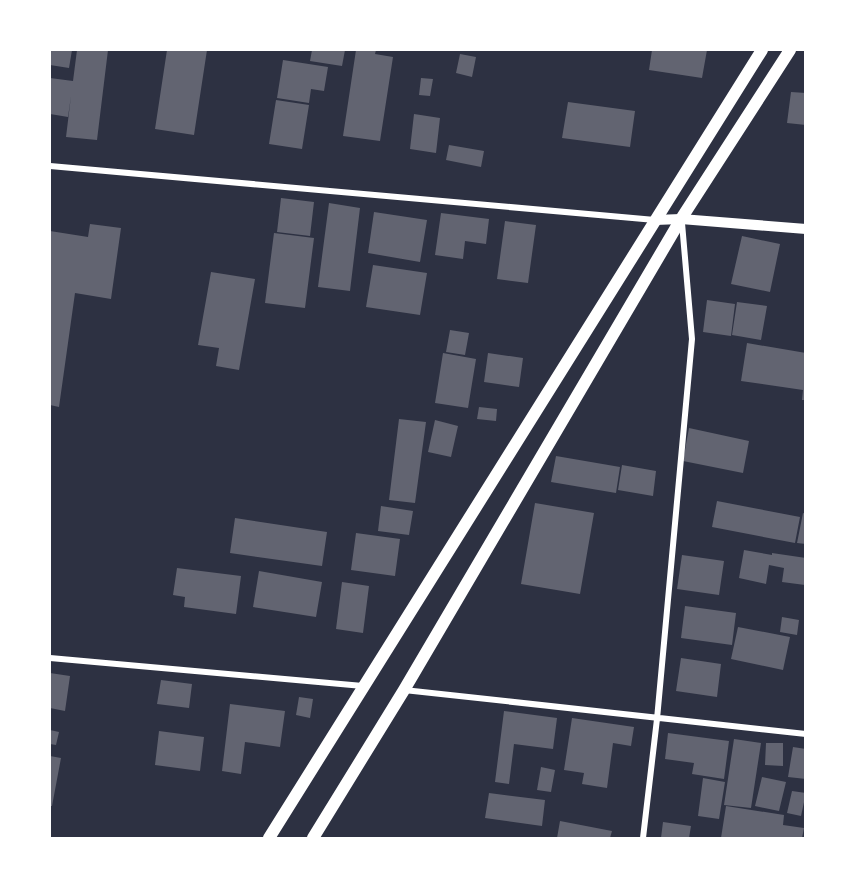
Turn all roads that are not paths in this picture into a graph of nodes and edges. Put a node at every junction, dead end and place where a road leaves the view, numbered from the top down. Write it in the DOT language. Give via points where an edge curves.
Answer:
graph roads {
  1 [pos="762,50"];
  2 [pos="790,50"];
  3 [pos="50,166"];
  4 [pos="681,219"];
  5 [pos="655,220"];
  6 [pos="806,230"];
  7 [pos="50,658"];
  8 [pos="364,687"];
  9 [pos="404,690"];
  10 [pos="657,719"];
  11 [pos="806,734"];
  12 [pos="269,838"];
  13 [pos="314,838"];
  14 [pos="643,838"];
  1 -- 5 [label="main road"];
  2 -- 4 [label="main road"];
  3 -- 5 [label="street"];
  4 -- 5 [label="street"];
  4 -- 6 [label="street"];
  4 -- 9 [label="main road"];
  4 -- 10 [label="street" via="692,339"];
  5 -- 8 [label="main road"];
  7 -- 8 [label="street"];
  8 -- 12 [label="main road"];
  9 -- 10 [label="street"];
  9 -- 13 [label="main road"];
  10 -- 11 [label="street"];
  10 -- 14 [label="street"];
}
